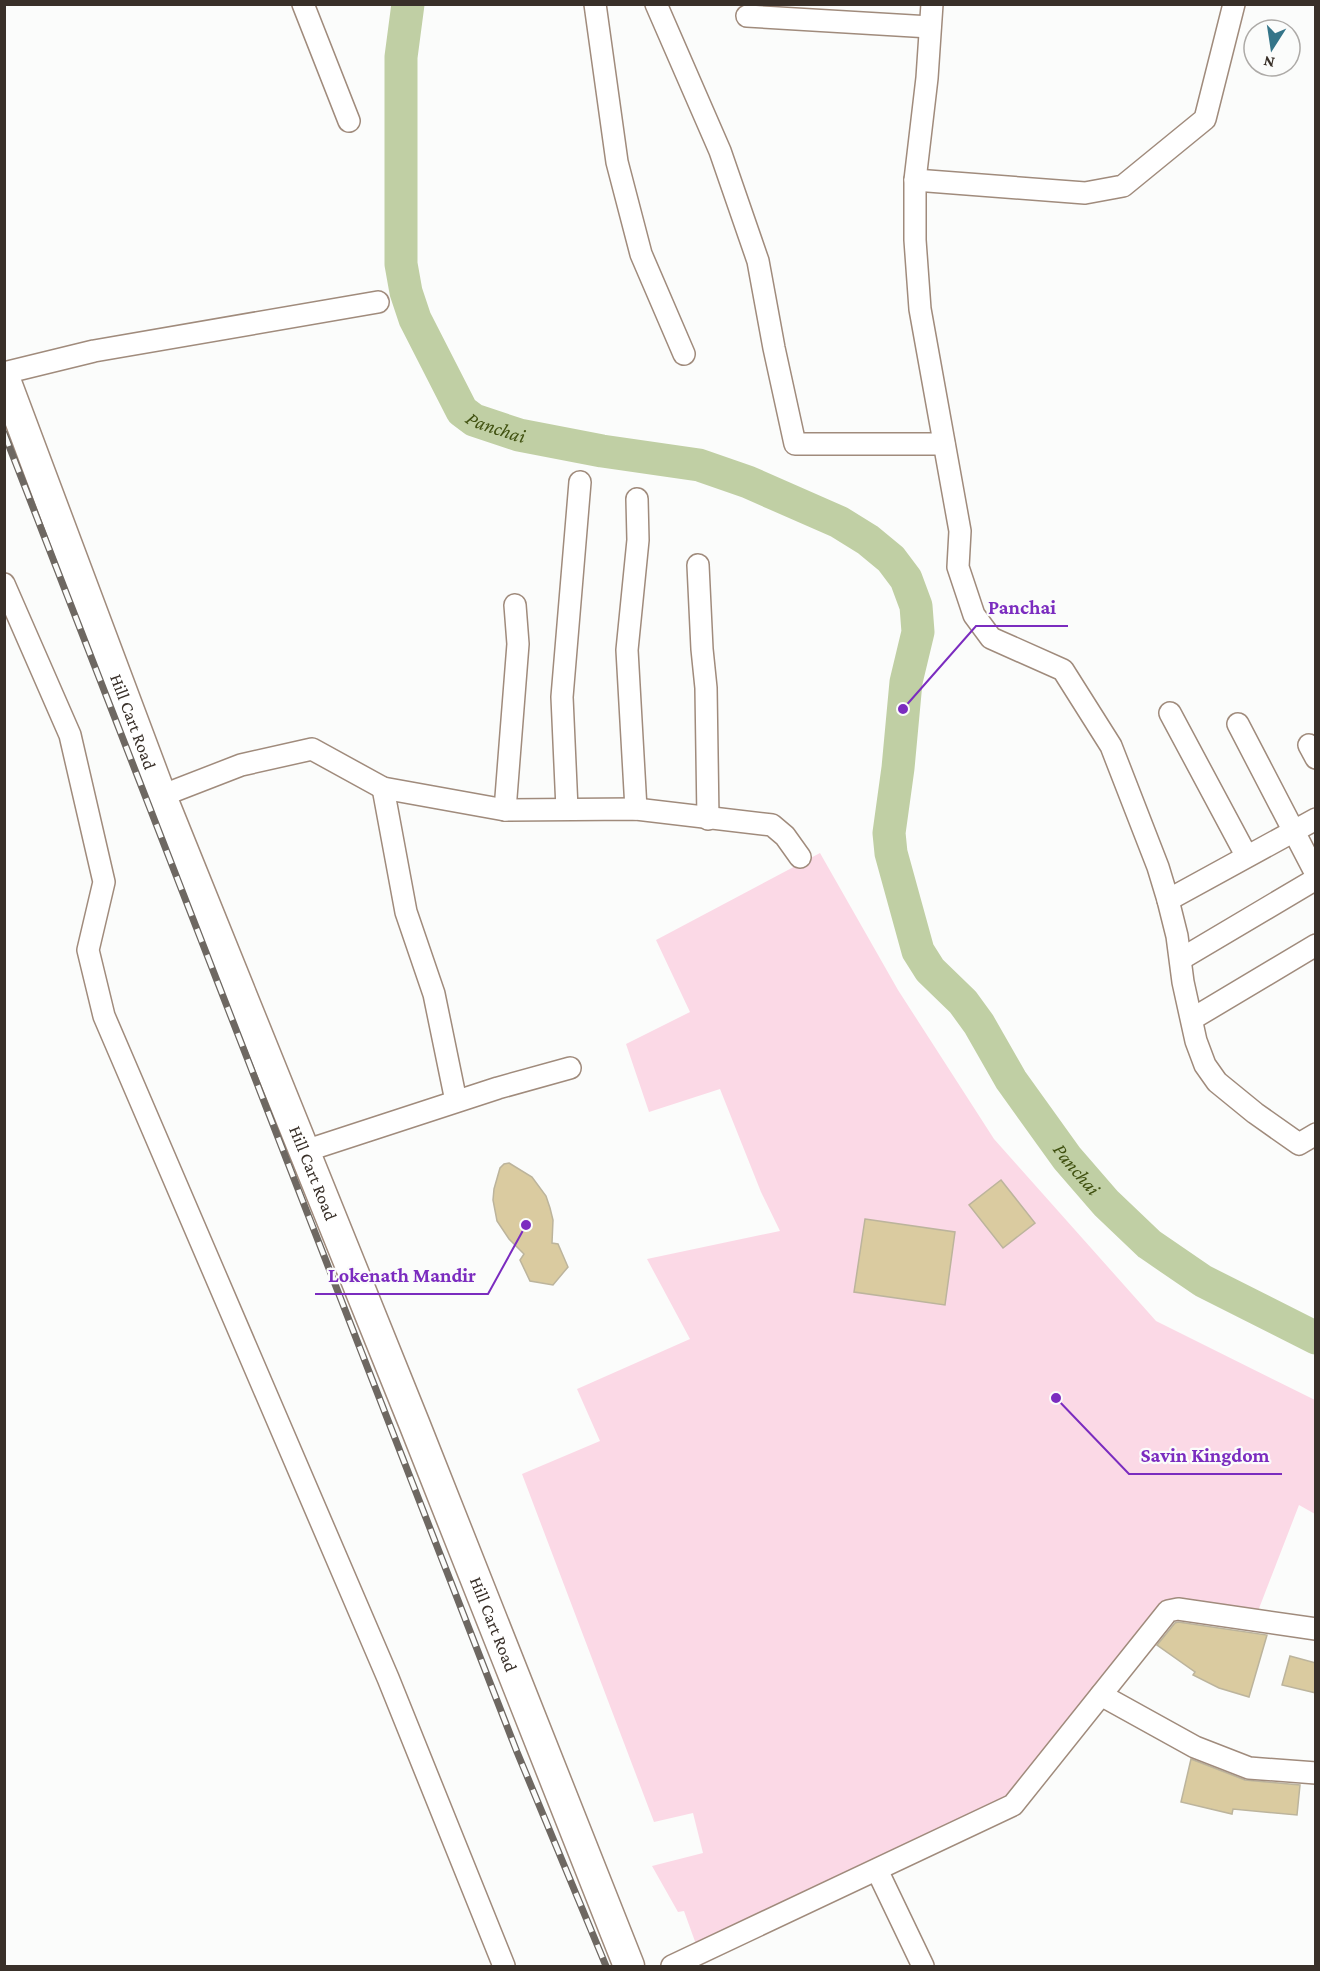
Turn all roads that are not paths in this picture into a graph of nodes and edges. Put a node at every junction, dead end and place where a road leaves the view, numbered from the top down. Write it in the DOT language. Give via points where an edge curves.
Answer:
graph roads {
  1 [pos="303,4"];
  2 [pos="595,4"];
  3 [pos="656,4"];
  4 [pos="932,4"];
  5 [pos="1234,4"];
  6 [pos="747,16"];
  7 [pos="930,27"];
  8 [pos="349,121"];
  9 [pos="915,180"];
  10 [pos="378,302"];
  11 [pos="684,354"];
  12 [pos="4,373"];
  13 [pos="4,377"];
  14 [pos="945,444"];
  15 [pos="580,482"];
  16 [pos="637,499"];
  17 [pos="698,565"];
  18 [pos="4,584"];
  19 [pos="515,605"];
  20 [pos="1170,713"];
  21 [pos="1238,724"];
  22 [pos="383,788"];
  23 [pos="161,796"];
  24 [pos="567,809"];
  25 [pos="505,810"];
  26 [pos="636,810"];
  27 [pos="708,819"];
  28 [pos="1316,819"];
  29 [pos="1293,831"];
  30 [pos="1246,855"];
  31 [pos="800,857"];
  32 [pos="1316,874"];
  33 [pos="1316,879"];
  34 [pos="1168,900"];
  35 [pos="1316,945"];
  36 [pos="1181,959"];
  37 [pos="1192,1019"];
  38 [pos="570,1068"];
  39 [pos="456,1101"];
  40 [pos="1316,1134"];
  41 [pos="304,1151"];
  42 [pos="1316,1629"];
  43 [pos="1101,1695"];
  44 [pos="1316,1773"];
  45 [pos="877,1870"];
  46 [pos="504,1966"];
  47 [pos="628,1966"];
  48 [pos="672,1966"];
  49 [pos="923,1966"];
  1 -- 8 [label="street"];
  2 -- 11 [label="street" via="617,162 641,254"];
  3 -- 14 [label="street" via="720,151 758,261 795,444"];
  4 -- 7 [label="street"];
  5 -- 9 [label="street" via="1205,119 1123,186 1085,193"];
  6 -- 7 [label="street"];
  7 -- 9 [label="street"];
  9 -- 14 [label="street" via="920,309"];
  10 -- 12 [label="street" via="94,351"];
  13 -- 23 [label="highway, Hill Cart Road"];
  14 -- 34 [label="street" via="960,531 957,567 974,615 991,638 1063,670 1112,746"];
  15 -- 24 [label="street" via="562,697"];
  16 -- 26 [label="street" via="638,540 627,650"];
  17 -- 27 [label="street" via="706,688"];
  18 -- 46 [label="street" via="70,735 104,882 88,950 104,1016 388,1678"];
  19 -- 25 [label="street" via="518,644"];
  20 -- 30 [label="street"];
  21 -- 29 [label="street"];
  22 -- 23 [label="street" via="312,749 241,765"];
  22 -- 25 [label="street"];
  22 -- 39 [label="street" via="406,912 434,994"];
  23 -- 41 [label="highway, Hill Cart Road"];
  24 -- 25 [label="street"];
  24 -- 26 [label="street"];
  26 -- 27 [label="street"];
  27 -- 31 [label="street" via="772,825"];
  28 -- 29 [label="street"];
  29 -- 30 [label="street"];
  29 -- 32 [label="street"];
  30 -- 34 [label="street"];
  33 -- 36 [label="street"];
  34 -- 36 [label="street"];
  35 -- 37 [label="street"];
  36 -- 37 [label="street"];
  37 -- 40 [label="street" via="1205,1065 1217,1082 1299,1144"];
  38 -- 39 [label="street"];
  39 -- 41 [label="street"];
  41 -- 47 [label="highway, Hill Cart Road"];
  42 -- 43 [label="street" via="1172,1610 1165,1613"];
  43 -- 44 [label="street" via="1195,1747 1249,1768"];
  43 -- 45 [label="street" via="1013,1805"];
  45 -- 48 [label="street"];
  45 -- 49 [label="street"];
}
